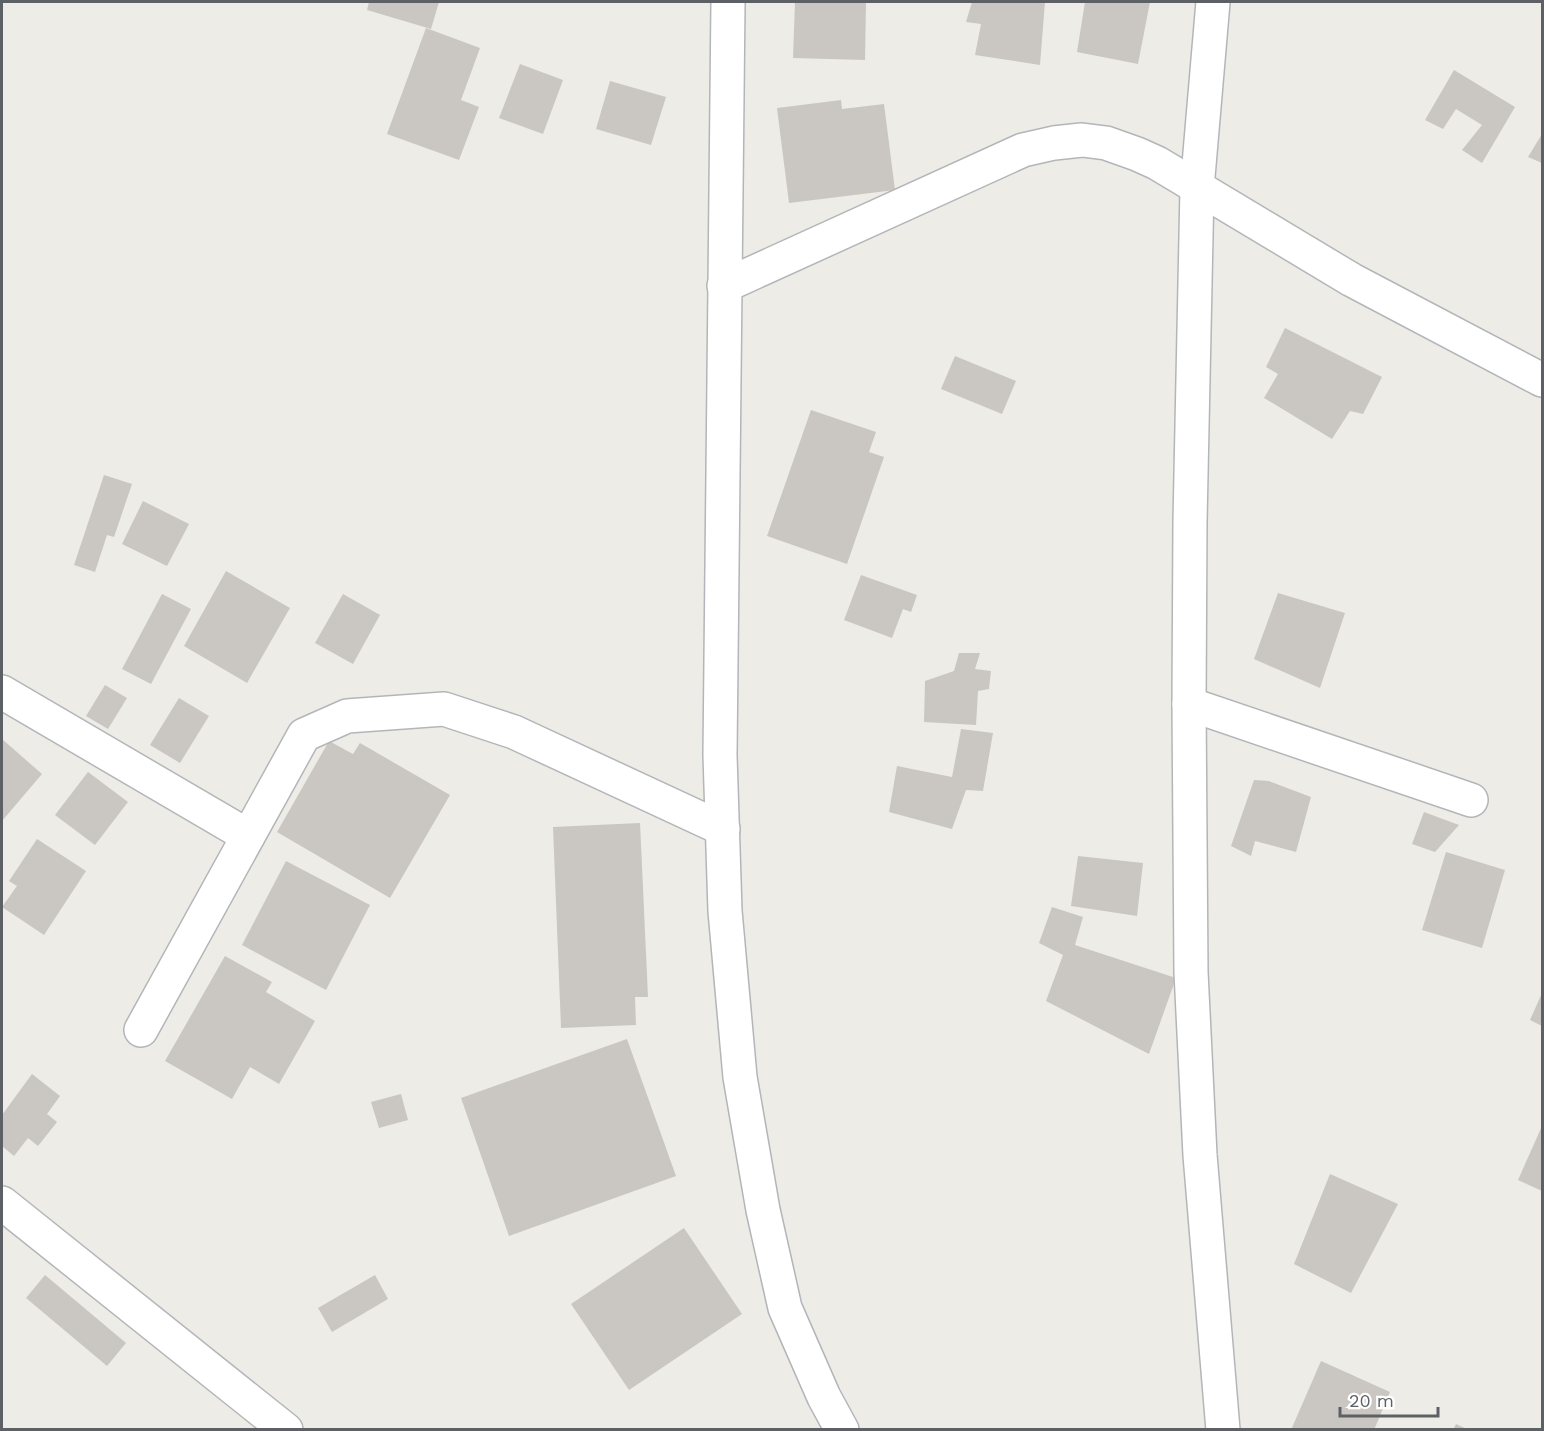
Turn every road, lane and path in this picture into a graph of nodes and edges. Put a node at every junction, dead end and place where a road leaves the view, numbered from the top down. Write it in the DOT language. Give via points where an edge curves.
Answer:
graph roads {
  1 [pos="728,2"];
  2 [pos="1213,2"];
  3 [pos="1197,188"];
  4 [pos="724,286"];
  5 [pos="1542,380"];
  6 [pos="2,692"];
  7 [pos="1189,704"];
  8 [pos="1471,800"];
  9 [pos="723,830"];
  10 [pos="248,836"];
  11 [pos="141,1030"];
  12 [pos="2,1203"];
  13 [pos="286,1430"];
  14 [pos="842,1430"];
  15 [pos="1223,1430"];
  1 -- 4 [label="street"];
  2 -- 3 [label="street"];
  3 -- 4 [label="street" via="1157,163 1106,143 1054,143 1023,150"];
  3 -- 5 [label="street" via="1352,280"];
  3 -- 7 [label="street"];
  4 -- 9 [label="street" via="720,755"];
  6 -- 10 [label="street"];
  7 -- 8 [label="street"];
  7 -- 15 [label="street" via="1200,1155"];
  9 -- 10 [label="street" via="514,732 444,709 347,716 304,735"];
  9 -- 14 [label="street" via="725,911 740,1077 764,1210 785,1308"];
  10 -- 11 [label="street"];
  12 -- 13 [label="street"];
}
